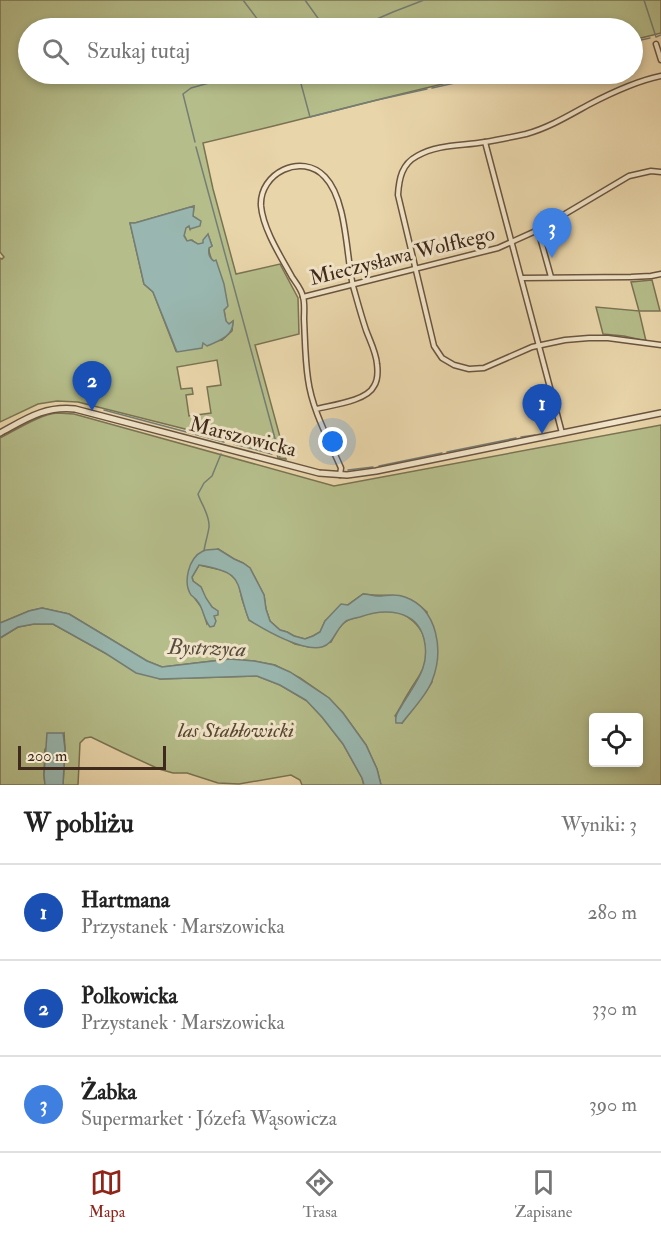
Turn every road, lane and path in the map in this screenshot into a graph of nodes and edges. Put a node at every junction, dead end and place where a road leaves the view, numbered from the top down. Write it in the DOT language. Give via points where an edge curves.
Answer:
graph roads {
  1 [pos="656,44"];
  2 [pos="661,60"];
  3 [pos="661,76"];
  4 [pos="643,81"];
  5 [pos="634,84"];
  6 [pos="485,142"];
  7 [pos="661,172"];
  8 [pos="538,230"];
  9 [pos="511,243"];
  10 [pos="416,269"];
  11 [pos="661,274"];
  12 [pos="552,277"];
  13 [pos="522,278"];
  14 [pos="353,284"];
  15 [pos="303,297"];
  16 [pos="540,345"];
  17 [pos="661,345"];
  18 [pos="316,409"];
  19 [pos="661,413"];
  20 [pos="0,433"];
  21 [pos="562,434"];
  22 [pos="340,475"];
  1 -- 2 [label="street"];
  3 -- 4 [label="street"];
  5 -- 6 [label="street" via="548,126"];
  6 -- 9 [label="street"];
  6 -- 10 [label="street" via="435,149 417,156 402,171 398,195"];
  7 -- 8 [label="street, Mieczysława Wolfkego" via="629,176"];
  8 -- 9 [label="street, Mieczysława Wolfkego"];
  8 -- 12 [label="street"];
  9 -- 10 [label="street, Mieczysława Wolfkego"];
  9 -- 13 [label="street"];
  10 -- 14 [label="street, Mieczysława Wolfkego"];
  10 -- 16 [label="street" via="434,346 454,366 484,368"];
  11 -- 12 [label="street"];
  12 -- 13 [label="street"];
  13 -- 16 [label="street"];
  14 -- 15 [label="street, Mieczysława Wolfkego"];
  14 -- 15 [label="street" via="334,189 316,170 291,167 268,182 261,207 272,240"];
  14 -- 18 [label="street" via="374,350 378,374 375,385 363,397"];
  15 -- 18 [label="street, Mieczysława Wolfkego" via="308,380"];
  16 -- 17 [label="street" via="589,338"];
  16 -- 21 [label="street"];
  18 -- 22 [label="street, Mieczysława Wolfkego" via="341,468"];
  19 -- 21 [label="street, Marszowicka"];
  20 -- 22 [label="street, Marszowicka" via="47,410 75,410 319,473"];
  21 -- 22 [label="street, Marszowicka"];
}
